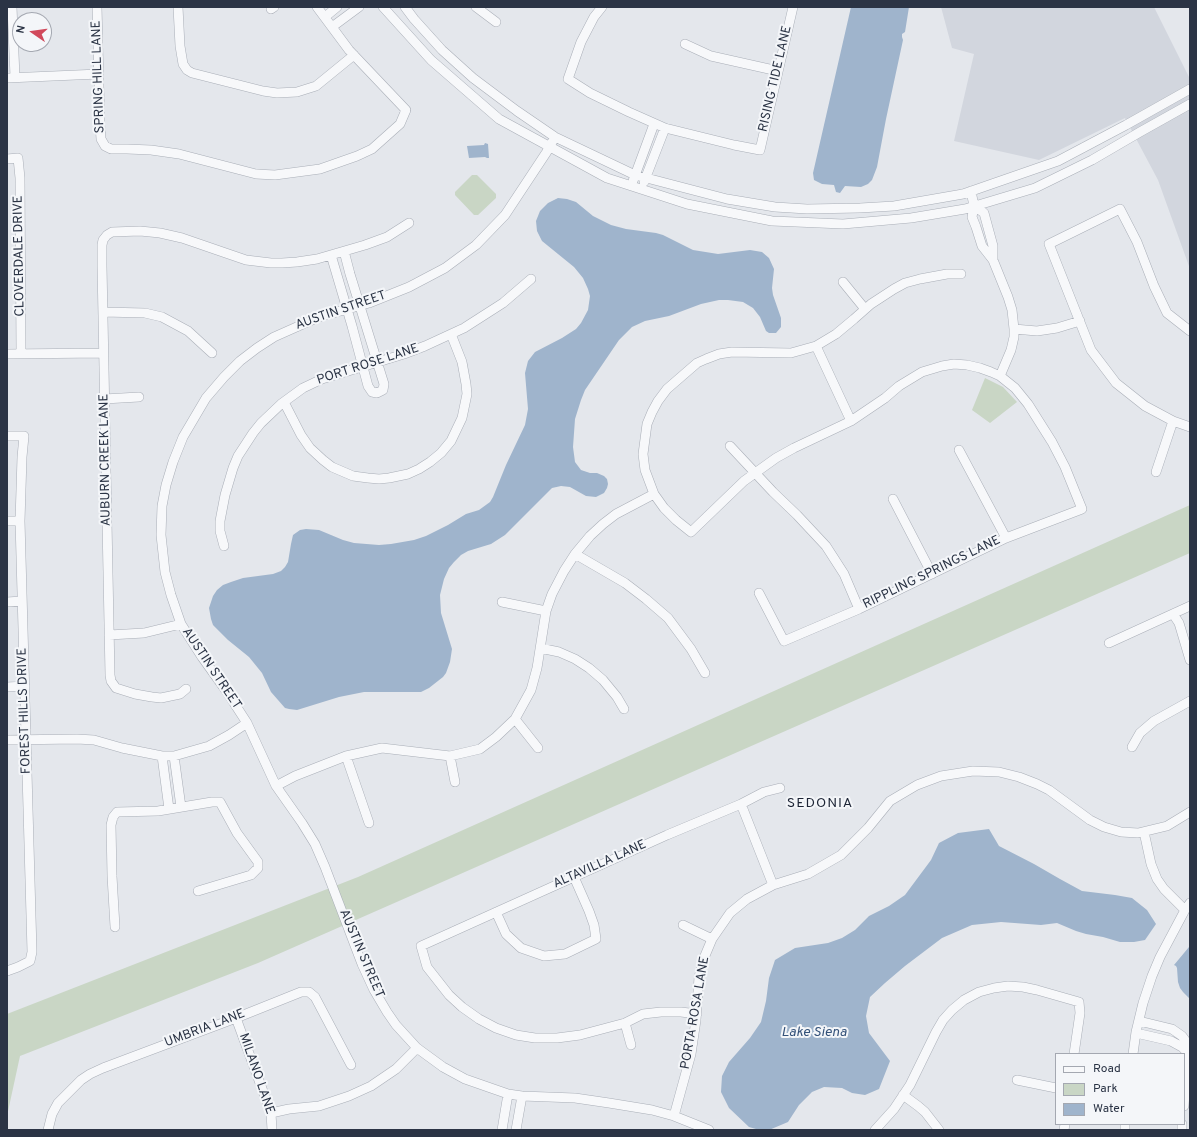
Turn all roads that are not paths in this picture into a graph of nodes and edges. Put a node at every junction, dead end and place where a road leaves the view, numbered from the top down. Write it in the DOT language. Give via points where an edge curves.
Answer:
graph roads {
  1 [pos="12,7"];
  2 [pos="97,7"];
  3 [pos="178,7"];
  4 [pos="317,7"];
  5 [pos="337,7"];
  6 [pos="359,7"];
  7 [pos="383,7"];
  8 [pos="405,7"];
  9 [pos="476,7"];
  10 [pos="602,7"];
  11 [pos="793,7"];
  12 [pos="325,17"];
  13 [pos="496,22"];
  14 [pos="332,27"];
  15 [pos="685,44"];
  16 [pos="354,55"];
  17 [pos="778,71"];
  18 [pos="99,74"];
  19 [pos="11,77"];
  20 [pos="1190,89"];
  21 [pos="1190,104"];
  22 [pos="1134,121"];
  23 [pos="654,124"];
  24 [pos="665,128"];
  25 [pos="1140,132"];
  26 [pos="555,137"];
  27 [pos="550,147"];
  28 [pos="7,159"];
  29 [pos="635,175"];
  30 [pos="646,178"];
  31 [pos="631,186"];
  32 [pos="641,189"];
  33 [pos="971,191"];
  34 [pos="974,206"];
  35 [pos="409,223"];
  36 [pos="344,252"];
  37 [pos="331,255"];
  38 [pos="961,274"];
  39 [pos="531,280"];
  40 [pos="843,282"];
  41 [pos="360,305"];
  42 [pos="347,309"];
  43 [pos="866,309"];
  44 [pos="103,312"];
  45 [pos="1080,321"];
  46 [pos="1014,329"];
  47 [pos="1190,331"];
  48 [pos="452,334"];
  49 [pos="816,346"];
  50 [pos="212,352"];
  51 [pos="104,353"];
  52 [pos="7,354"];
  53 [pos="21,354"];
  54 [pos="377,362"];
  55 [pos="363,366"];
  56 [pos="1000,376"];
  57 [pos="139,397"];
  58 [pos="104,399"];
  59 [pos="284,402"];
  60 [pos="851,421"];
  61 [pos="1173,422"];
  62 [pos="1190,427"];
  63 [pos="7,436"];
  64 [pos="730,446"];
  65 [pos="959,450"];
  66 [pos="1156,472"];
  67 [pos="755,473"];
  68 [pos="654,494"];
  69 [pos="893,499"];
  70 [pos="20,521"];
  71 [pos="7,522"];
  72 [pos="1006,538"];
  73 [pos="224,546"];
  74 [pos="575,554"];
  75 [pos="932,574"];
  76 [pos="759,593"];
  77 [pos="22,601"];
  78 [pos="7,602"];
  79 [pos="502,602"];
  80 [pos="1190,606"];
  81 [pos="859,609"];
  82 [pos="546,611"];
  83 [pos="1173,614"];
  84 [pos="180,624"];
  85 [pos="109,635"];
  86 [pos="1109,643"];
  87 [pos="540,648"];
  88 [pos="1190,660"];
  89 [pos="705,673"];
  90 [pos="25,686"];
  91 [pos="7,687"];
  92 [pos="186,689"];
  93 [pos="1190,701"];
  94 [pos="624,709"];
  95 [pos="515,719"];
  96 [pos="247,723"];
  97 [pos="7,740"];
  98 [pos="26,740"];
  99 [pos="1132,747"];
  100 [pos="538,748"];
  101 [pos="162,756"];
  102 [pos="174,756"];
  103 [pos="346,756"];
  104 [pos="450,756"];
  105 [pos="455,782"];
  106 [pos="276,786"];
  107 [pos="780,788"];
  108 [pos="741,804"];
  109 [pos="181,807"];
  110 [pos="169,809"];
  111 [pos="1190,812"];
  112 [pos="369,823"];
  113 [pos="1144,832"];
  114 [pos="574,877"];
  115 [pos="773,885"];
  116 [pos="198,891"];
  117 [pos="1187,906"];
  118 [pos="496,912"];
  119 [pos="683,925"];
  120 [pos="115,927"];
  121 [pos="712,939"];
  122 [pos="7,971"];
  123 [pos="697,1014"];
  124 [pos="236,1018"];
  125 [pos="1139,1021"];
  126 [pos="625,1023"];
  127 [pos="1136,1033"];
  128 [pos="631,1045"];
  129 [pos="417,1048"];
  130 [pos="1187,1052"];
  131 [pos="1074,1053"];
  132 [pos="1133,1053"];
  133 [pos="351,1064"];
  134 [pos="1189,1070"];
  135 [pos="1017,1080"];
  136 [pos="1055,1088"];
  137 [pos="508,1094"];
  138 [pos="903,1095"];
  139 [pos="522,1096"];
  140 [pos="1185,1099"];
  141 [pos="271,1113"];
  142 [pos="674,1116"];
  143 [pos="48,1130"];
  144 [pos="272,1130"];
  145 [pos="502,1130"];
  146 [pos="516,1130"];
  147 [pos="709,1130"];
  148 [pos="875,1130"];
  149 [pos="939,1130"];
  1 -- 19 [label="street"];
  2 -- 18 [label="street, SPRING HILL LANE"];
  3 -- 16 [label="street" via="183,64 192,73 277,93 297,92 316,86"];
  4 -- 12 [label="street"];
  5 -- 12 [label="street"];
  6 -- 14 [label="street"];
  7 -- 27 [label="street" via="431,60 499,120"];
  8 -- 26 [label="street" via="442,50 473,78"];
  9 -- 13 [label="street"];
  10 -- 23 [label="street" via="581,42 568,79 590,93"];
  11 -- 17 [label="street, RISING TIDE LANE"];
  12 -- 14 [label="street"];
  14 -- 16 [label="street"];
  15 -- 17 [label="street" via="711,56"];
  16 -- 18 [label="street, SPRING HILL LANE" via="406,110 400,124 372,149 357,156 320,169 275,175 256,174 179,154 127,148 111,149 105,146 102,139"];
  17 -- 24 [label="street, RISING TIDE LANE" via="760,150"];
  18 -- 19 [label="street"];
  20 -- 22 [label="street"];
  21 -- 25 [label="street"];
  22 -- 25 [label="street"];
  22 -- 33 [label="street" via="1058,161"];
  23 -- 24 [label="street"];
  23 -- 29 [label="street"];
  24 -- 30 [label="street"];
  25 -- 34 [label="street" via="1092,160 1035,188"];
  26 -- 27 [label="street, AUSTIN STREET"];
  26 -- 29 [label="street"];
  27 -- 31 [label="street" via="607,178"];
  27 -- 41 [label="street, AUSTIN STREET" via="506,215 476,245 445,268 410,288"];
  28 -- 53 [label="street, CLOVERDALE DRIVE" via="18,158 20,178"];
  29 -- 30 [label="street"];
  29 -- 31 [label="street"];
  30 -- 32 [label="street"];
  30 -- 33 [label="street" via="727,199 807,209 894,206"];
  31 -- 32 [label="street"];
  32 -- 34 [label="street" via="687,204 772,221 843,224 911,218"];
  33 -- 34 [label="street"];
  34 -- 46 [label="street" via="972,217 982,246 993,260 1008,298"];
  35 -- 36 [label="street" via="387,237"];
  36 -- 37 [label="street"];
  36 -- 41 [label="street"];
  37 -- 42 [label="street"];
  37 -- 44 [label="street, AUBURN CREEK LANE" via="297,262 271,263 246,260 160,233 112,232 103,240 102,245"];
  38 -- 43 [label="street" via="947,274 905,284 882,296"];
  39 -- 48 [label="street, PORT ROSE LANE" via="492,310"];
  40 -- 43 [label="street"];
  41 -- 42 [label="street, AUSTIN STREET"];
  41 -- 54 [label="street"];
  42 -- 55 [label="street"];
  42 -- 84 [label="street, AUSTIN STREET" via="295,326 240,361 206,398 183,437 166,485 161,535 165,572"];
  43 -- 49 [label="street" via="836,334"];
  44 -- 50 [label="street" via="145,313 162,317 188,331"];
  44 -- 51 [label="street, AUBURN CREEK LANE"];
  45 -- 46 [label="street" via="1057,328"];
  45 -- 47 [label="street" via="1049,244 1120,209 1167,313"];
  45 -- 61 [label="street" via="1091,350 1116,383 1145,406"];
  46 -- 56 [label="street" via="1011,350"];
  48 -- 54 [label="street, PORT ROSE LANE"];
  48 -- 59 [label="street" via="462,362 466,384 462,418 451,441 441,452 430,462 408,474 374,479 353,476 332,467 310,448"];
  49 -- 60 [label="street"];
  49 -- 68 [label="street" via="791,353 719,354 697,363 667,389 652,412 644,438 644,470"];
  51 -- 53 [label="street"];
  51 -- 58 [label="street, AUBURN CREEK LANE"];
  52 -- 53 [label="street"];
  54 -- 55 [label="street, PORT ROSE LANE"];
  54 -- 55 [label="street" via="384,384 382,390 377,393 370,389"];
  55 -- 59 [label="street, PORT ROSE LANE" via="322,379 303,388"];
  56 -- 60 [label="street" via="967,365 954,364 930,369 905,382"];
  56 -- 72 [label="street, RIPPLING SPRINGS LANE" via="1015,388 1039,421 1065,467 1082,509"];
  57 -- 58 [label="street"];
  58 -- 85 [label="street, AUBURN CREEK LANE"];
  59 -- 73 [label="street, PORT ROSE LANE" via="253,433 238,456 229,480 220,521"];
  60 -- 67 [label="street" via="794,448"];
  61 -- 62 [label="street"];
  61 -- 66 [label="street"];
  63 -- 70 [label="street, FOREST HILLS DRIVE" via="24,436"];
  64 -- 67 [label="street"];
  65 -- 72 [label="street"];
  67 -- 68 [label="street" via="692,532 676,520"];
  67 -- 81 [label="street" via="826,546 844,574"];
  68 -- 74 [label="street" via="603,524"];
  69 -- 75 [label="street"];
  70 -- 71 [label="street"];
  70 -- 77 [label="street, FOREST HILLS DRIVE"];
  72 -- 75 [label="street, RIPPLING SPRINGS LANE"];
  74 -- 82 [label="street" via="552,594"];
  74 -- 89 [label="street" via="625,584 668,618"];
  75 -- 81 [label="street, RIPPLING SPRINGS LANE"];
  76 -- 81 [label="street, RIPPLING SPRINGS LANE" via="784,641"];
  77 -- 78 [label="street"];
  77 -- 90 [label="street, FOREST HILLS DRIVE"];
  79 -- 82 [label="street"];
  80 -- 83 [label="street"];
  82 -- 87 [label="street"];
  83 -- 86 [label="street"];
  83 -- 88 [label="street" via="1179,623"];
  84 -- 85 [label="street" via="144,633"];
  84 -- 96 [label="street, AUSTIN STREET"];
  85 -- 92 [label="street, AUBURN CREEK LANE" via="110,675 113,686 152,697 172,696"];
  87 -- 94 [label="street" via="559,652 589,668 603,680"];
  87 -- 95 [label="street" via="531,690"];
  90 -- 91 [label="street"];
  90 -- 98 [label="street, FOREST HILLS DRIVE"];
  93 -- 99 [label="street" via="1154,721 1140,733"];
  95 -- 100 [label="street"];
  95 -- 104 [label="street" via="480,749"];
  96 -- 102 [label="street" via="209,746"];
  96 -- 106 [label="street, AUSTIN STREET"];
  97 -- 98 [label="street"];
  98 -- 101 [label="street" via="94,740"];
  98 -- 122 [label="street, FOREST HILLS DRIVE" via="32,952 30,961"];
  101 -- 102 [label="street"];
  101 -- 110 [label="street"];
  102 -- 109 [label="street"];
  103 -- 104 [label="street" via="382,748"];
  103 -- 106 [label="street"];
  103 -- 112 [label="street"];
  104 -- 105 [label="street"];
  106 -- 129 [label="street, AUSTIN STREET" via="315,844 374,990 390,1016"];
  107 -- 108 [label="street, ALTAVILLA LANE" via="764,792"];
  108 -- 114 [label="street, ALTAVILLA LANE" via="667,834"];
  108 -- 115 [label="street"];
  109 -- 110 [label="street"];
  109 -- 116 [label="street" via="220,802 258,862 258,868 251,875"];
  110 -- 120 [label="street" via="117,812 113,817 111,825"];
  111 -- 113 [label="street, PORTA ROSA LANE" via="1166,826"];
  113 -- 115 [label="street, PORTA ROSA LANE" via="1121,832 1104,827 1090,820 1049,790 1019,777 999,772 962,772 917,785 890,801 841,855 808,874"];
  113 -- 117 [label="street" via="1150,864 1157,879 1164,889"];
  114 -- 118 [label="street, ALTAVILLA LANE"];
  114 -- 118 [label="street" via="594,925 596,939 565,954 544,956 521,948 506,934"];
  115 -- 121 [label="street, PORTA ROSA LANE" via="747,899 730,913"];
  117 -- 125 [label="street" via="1155,970"];
  118 -- 126 [label="street, ALTAVILLA LANE" via="421,946 427,967 462,1007 479,1019 503,1030 535,1038 580,1035"];
  119 -- 121 [label="street"];
  121 -- 123 [label="street, PORTA ROSA LANE" via="699,977"];
  123 -- 126 [label="street" via="643,1014"];
  123 -- 142 [label="street, PORTA ROSA LANE" via="691,1054"];
  124 -- 133 [label="street, UMBRIA LANE" via="301,992 309,992 318,1002"];
  124 -- 141 [label="street, MILANO LANE"];
  124 -- 143 [label="street, UMBRIA LANE" via="90,1074 58,1103"];
  125 -- 127 [label="street"];
  125 -- 130 [label="street" via="1176,1031 1185,1040"];
  126 -- 128 [label="street"];
  127 -- 130 [label="street" via="1171,1041"];
  127 -- 132 [label="street"];
  129 -- 137 [label="street, AUSTIN STREET" via="443,1067 466,1079"];
  129 -- 141 [label="street" via="396,1069 371,1086 349,1096 319,1106"];
  130 -- 134 [label="street"];
  131 -- 138 [label="street" via="1080,1013 1079,1002 1023,987 994,988 964,1000 943,1020"];
  134 -- 140 [label="street"];
  135 -- 136 [label="street"];
  137 -- 139 [label="street, AUSTIN STREET"];
  137 -- 145 [label="street"];
  138 -- 148 [label="street"];
  138 -- 149 [label="street" via="925,1112"];
  139 -- 142 [label="street, AUSTIN STREET" via="575,1098"];
  139 -- 146 [label="street"];
  141 -- 144 [label="street, MILANO LANE"];
  142 -- 147 [label="street, AUSTIN STREET"];
}
